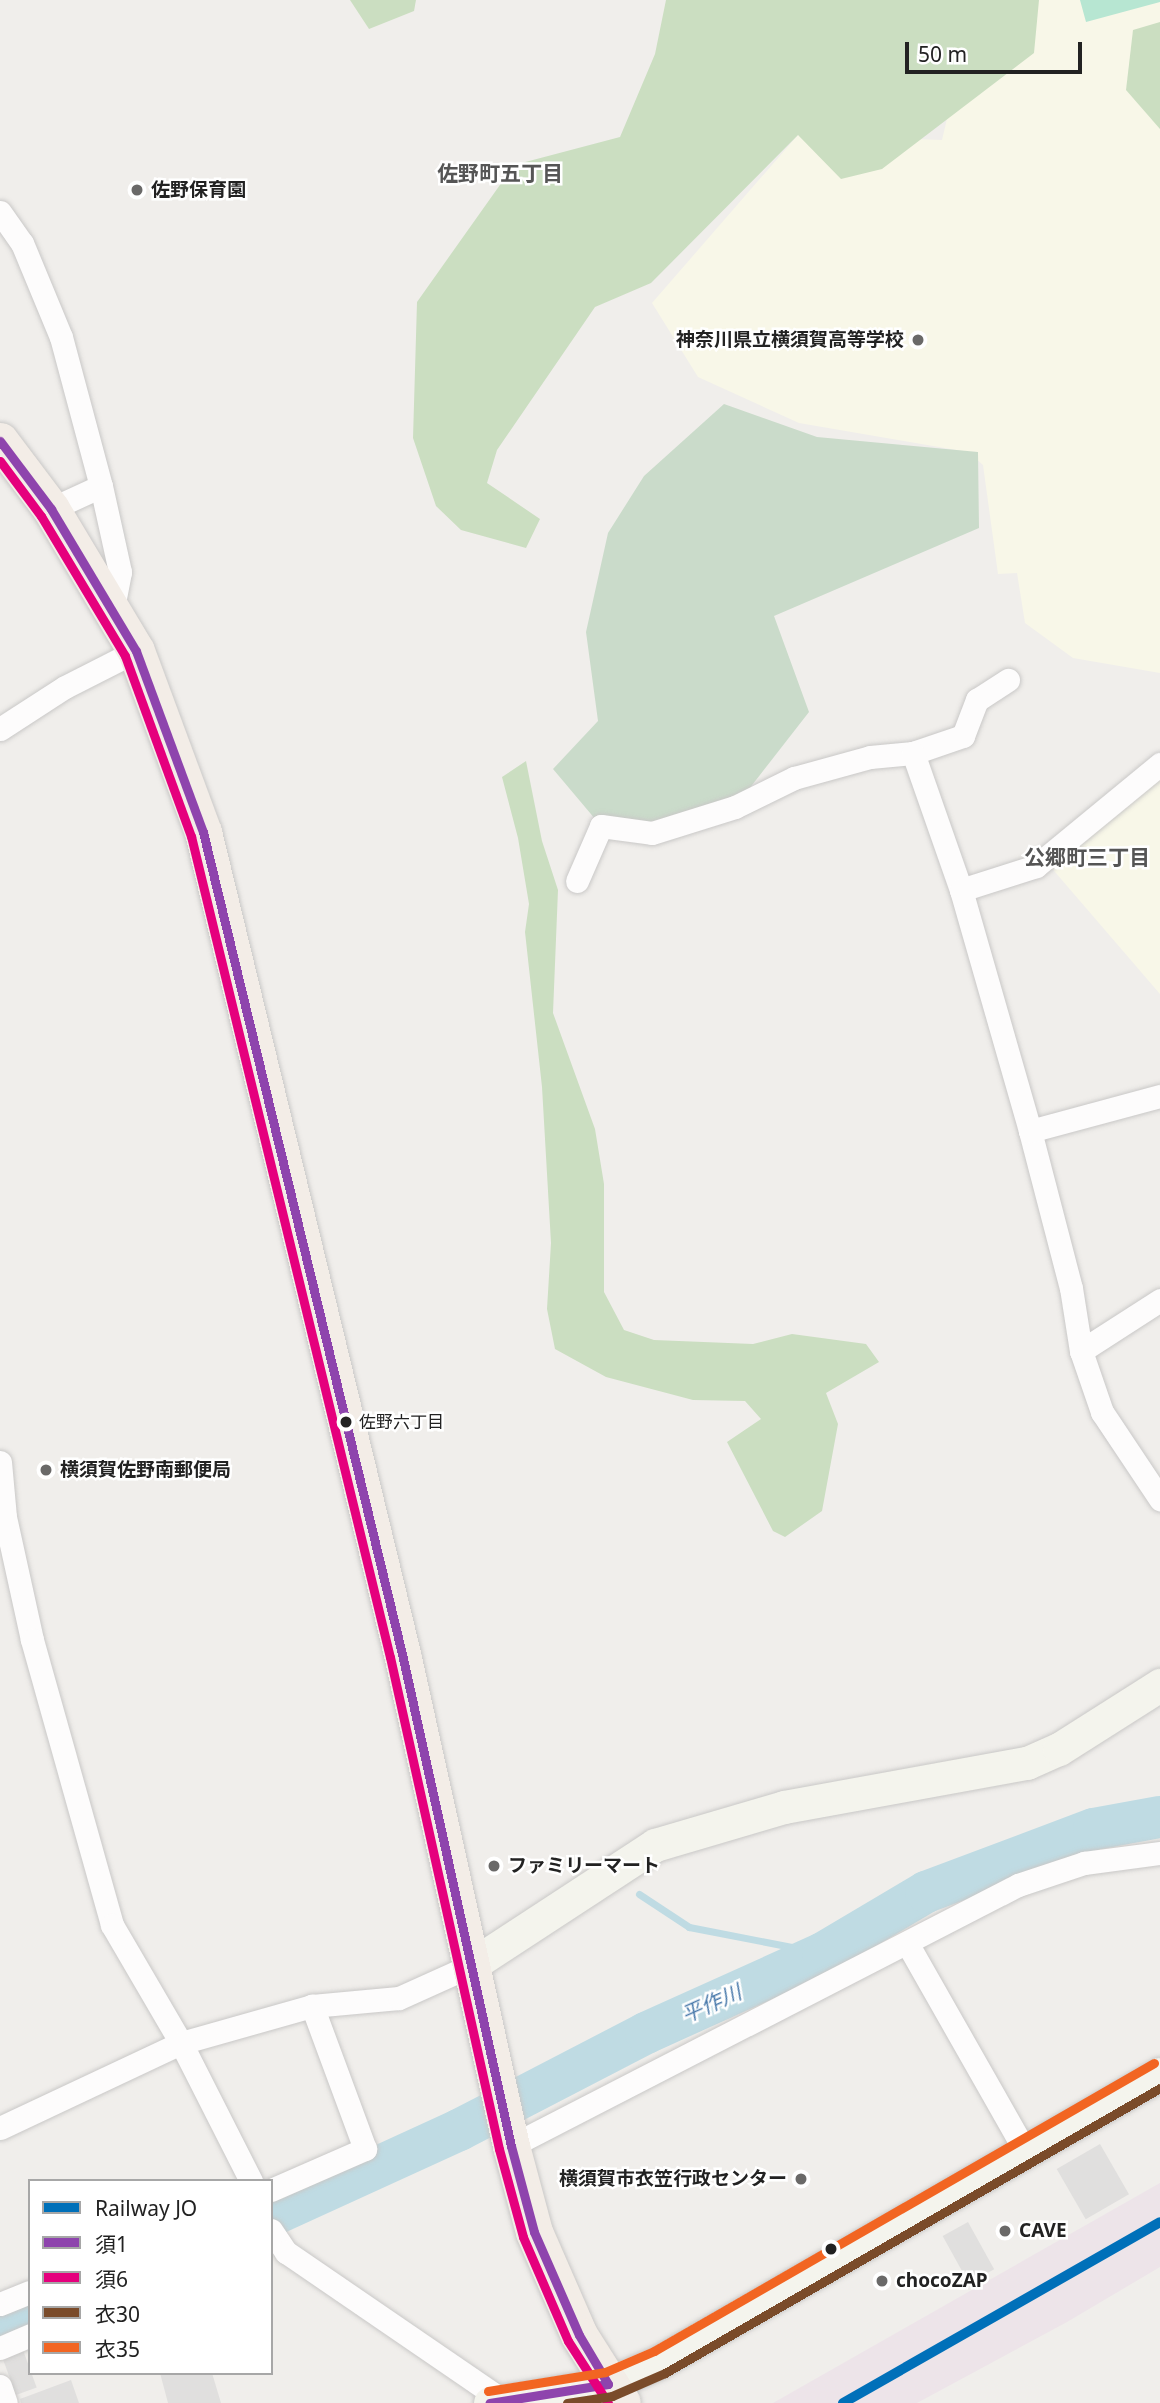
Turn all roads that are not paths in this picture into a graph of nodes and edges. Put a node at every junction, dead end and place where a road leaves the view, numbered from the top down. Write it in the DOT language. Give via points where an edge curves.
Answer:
graph roads {
  1 [pos="0,212"];
  2 [pos="0,441"];
  3 [pos="101,486"];
  4 [pos="51,509"];
  5 [pos="113,608"];
  6 [pos="136,651"];
  7 [pos="1008,680"];
  8 [pos="0,729"];
  9 [pos="913,753"];
  10 [pos="1160,764"];
  11 [pos="577,881"];
  12 [pos="961,890"];
  13 [pos="1160,1096"];
  14 [pos="1030,1131"];
  15 [pos="1160,1300"];
  16 [pos="1081,1351"];
  17 [pos="0,1462"];
  18 [pos="1155,1483"];
  19 [pos="1160,1685"];
  20 [pos="1160,1853"];
  21 [pos="907,1943"];
  22 [pos="470,1966"];
  23 [pos="312,2006"];
  24 [pos="181,2043"];
  25 [pos="1160,2074"];
  26 [pos="0,2128"];
  27 [pos="511,2145"];
  28 [pos="1025,2151"];
  29 [pos="250,2179"];
  30 [pos="273,2189"];
  31 [pos="273,2236"];
  32 [pos="28,2293"];
  33 [pos="0,2304"];
  34 [pos="28,2336"];
  35 [pos="0,2348"];
  36 [pos="0,2386"];
  37 [pos="615,2394"];
  38 [pos="496,2401"];
  39 [pos="6,2403"];
  1 -- 3 [label="street" via="22,243 61,337"];
  2 -- 4 [label="main road"];
  3 -- 4 [label="street"];
  3 -- 5 [label="street" via="120,572"];
  4 -- 5 [label="main road"];
  5 -- 6 [label="main road"];
  6 -- 8 [label="street" via="65,687"];
  6 -- 22 [label="main road" via="203,832 402,1654"];
  7 -- 9 [label="street" via="978,699 963,736"];
  9 -- 11 [label="street" via="870,757 794,778 734,807 652,833 601,826"];
  9 -- 12 [label="street"];
  10 -- 12 [label="street" via="1036,866"];
  12 -- 14 [label="street"];
  13 -- 14 [label="street"];
  14 -- 16 [label="street" via="1071,1288"];
  15 -- 16 [label="street"];
  16 -- 18 [label="street" via="1101,1412"];
  17 -- 24 [label="street" via="5,1517 32,1640 112,1925"];
  19 -- 22 [label="street" via="1068,1744 1027,1763 784,1807 655,1845"];
  20 -- 21 [label="street" via="1084,1863 1018,1885"];
  21 -- 27 [label="street"];
  21 -- 28 [label="street"];
  22 -- 23 [label="street" via="399,1998"];
  22 -- 27 [label="main road"];
  23 -- 24 [label="street"];
  23 -- 30 [label="street" via="365,2149"];
  24 -- 26 [label="street"];
  24 -- 29 [label="street"];
  25 -- 28 [label="street"];
  27 -- 37 [label="main road" via="534,2232 579,2336"];
  28 -- 37 [label="street" via="659,2362"];
  31 -- 38 [label="street" via="286,2252"];
  32 -- 33 [label="street"];
  34 -- 35 [label="street"];
  36 -- 39 [label="street"];
  37 -- 38 [label="street"];
}
